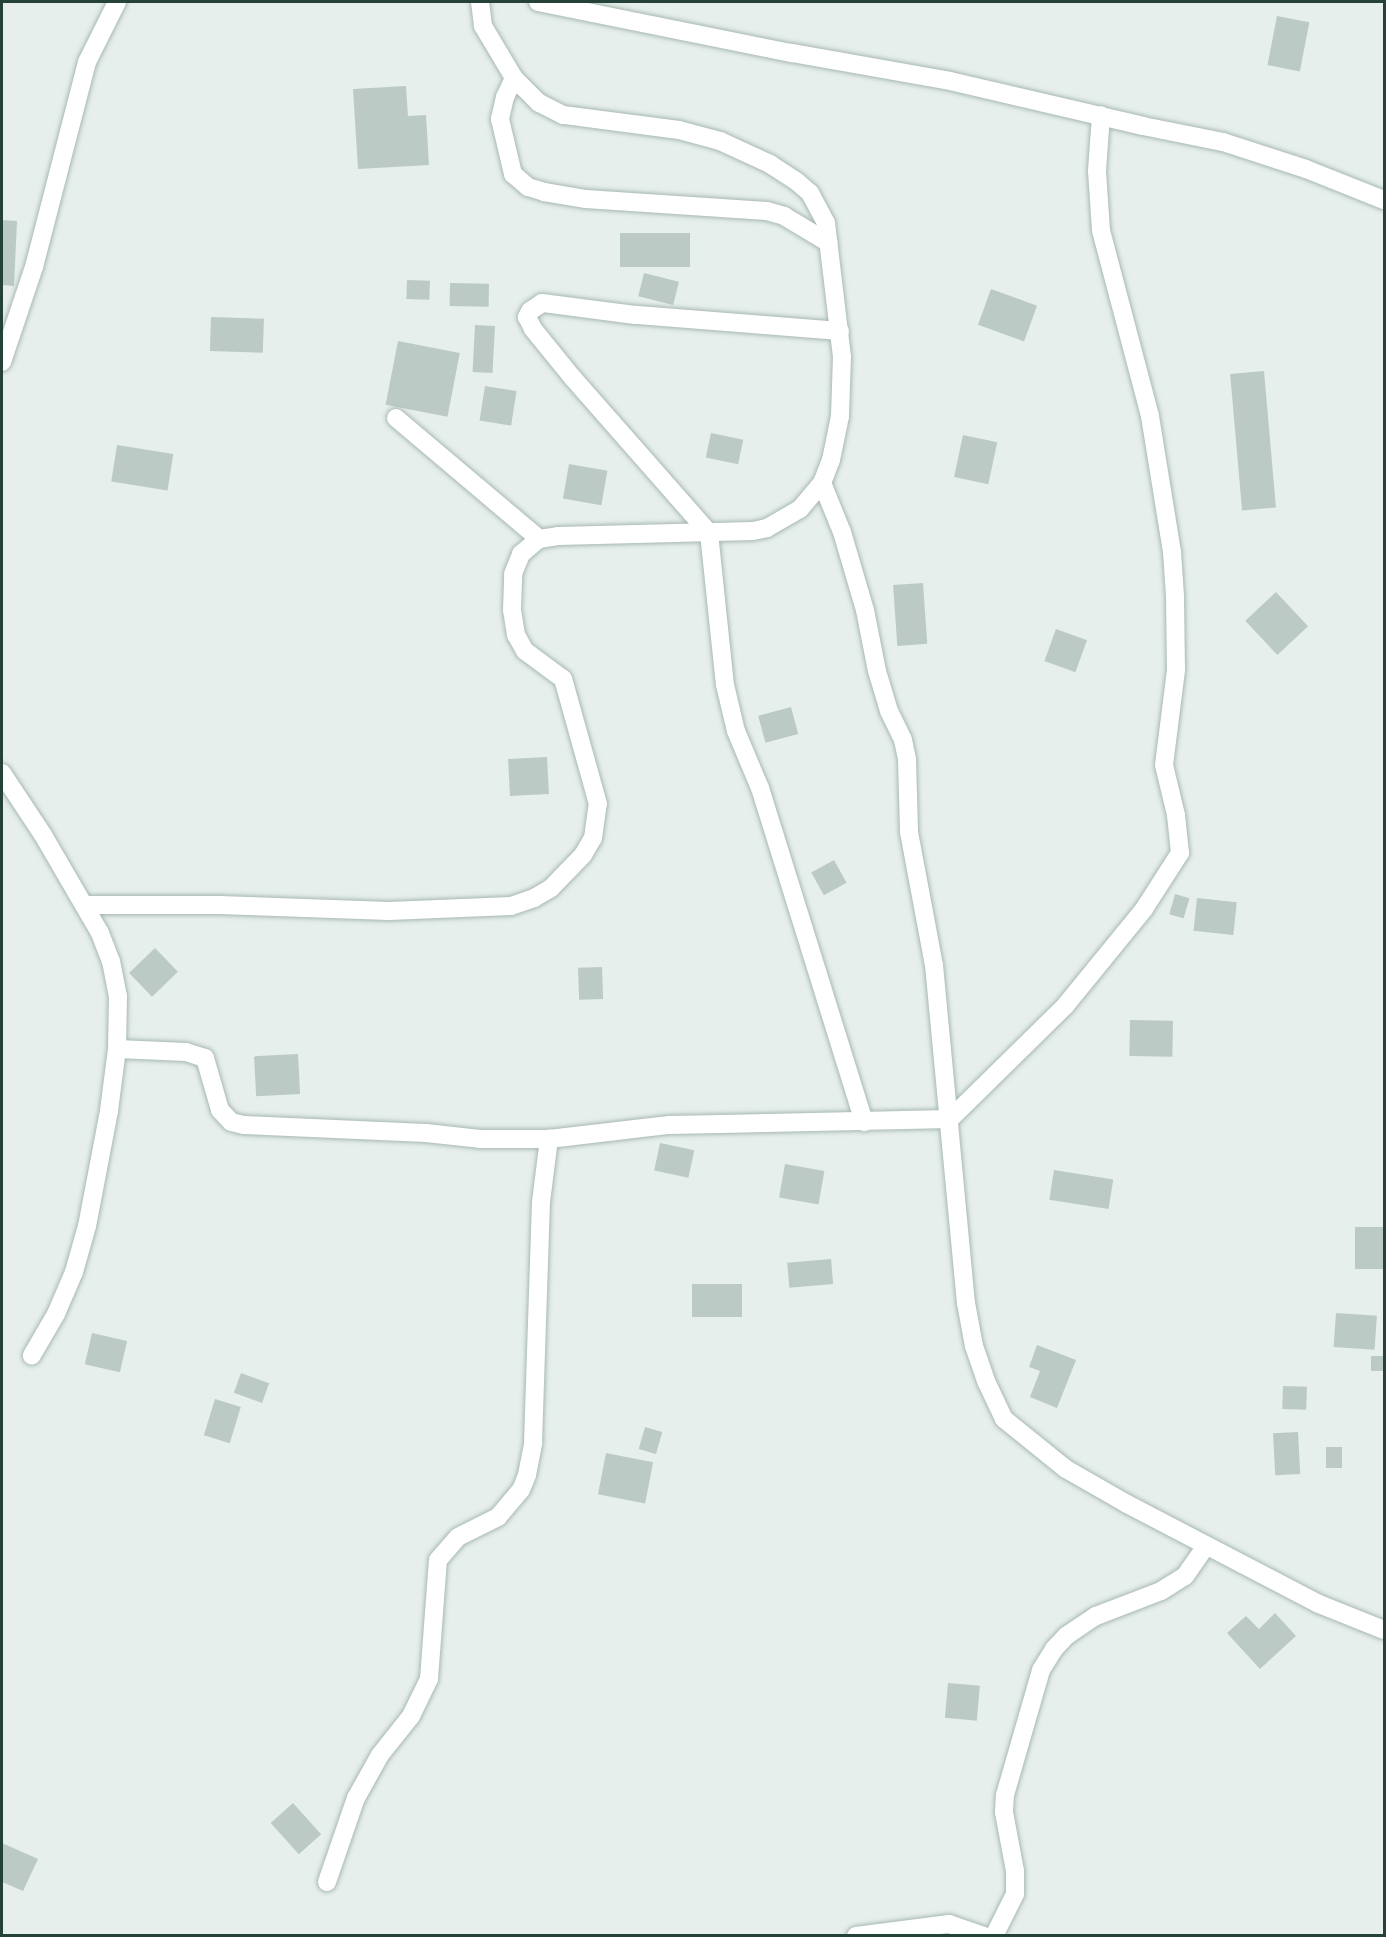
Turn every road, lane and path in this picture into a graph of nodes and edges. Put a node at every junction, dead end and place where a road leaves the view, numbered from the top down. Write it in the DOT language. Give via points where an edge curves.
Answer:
graph roads {
  1 [pos="117,2"];
  2 [pos="480,2"];
  3 [pos="538,2"];
  4 [pos="514,78"];
  5 [pos="1101,115"];
  6 [pos="1384,200"];
  7 [pos="829,243"];
  8 [pos="840,331"];
  9 [pos="2,362"];
  10 [pos="396,418"];
  11 [pos="822,483"];
  12 [pos="709,533"];
  13 [pos="539,539"];
  14 [pos="2,773"];
  15 [pos="84,905"];
  16 [pos="117,1049"];
  17 [pos="950,1119"];
  18 [pos="864,1122"];
  19 [pos="549,1139"];
  20 [pos="32,1355"];
  21 [pos="1206,1546"];
  22 [pos="1384,1630"];
  23 [pos="327,1882"];
  24 [pos="856,1935"];
  25 [pos="984,1935"];
  26 [pos="994,1935"];
  1 -- 9 [label="street" via="87,62 34,267"];
  2 -- 4 [label="street" via="483,26"];
  3 -- 5 [label="street" via="918,74"];
  4 -- 7 [label="street" via="539,103 563,115 679,130 720,141 770,164 810,194 826,223"];
  4 -- 7 [label="street" via="500,119 513,174 528,186 586,199 767,211 784,216"];
  5 -- 6 [label="street" via="1223,142"];
  5 -- 17 [label="street" via="1097,171 1101,230 1150,417 1172,552 1176,670 1164,765 1180,853 1144,909 1065,1006"];
  7 -- 8 [label="street"];
  8 -- 11 [label="street" via="840,416"];
  8 -- 12 [label="street" via="635,315 543,303 528,313 533,329 572,377"];
  10 -- 13 [label="street"];
  11 -- 12 [label="street" via="800,509 767,528"];
  11 -- 17 [label="street" via="842,532 865,610 877,671 907,759 909,832 934,965"];
  12 -- 13 [label="street"];
  12 -- 18 [label="street" via="724,685"];
  13 -- 15 [label="street" via="521,554 513,574 516,635 525,651 563,679 598,804 593,838 583,855 551,888 511,906 389,911"];
  14 -- 15 [label="street"];
  15 -- 16 [label="street" via="111,961 118,996"];
  16 -- 19 [label="street" via="186,1052 205,1058 220,1110 237,1125 480,1139"];
  16 -- 20 [label="street" via="81,1254 57,1314"];
  17 -- 18 [label="street"];
  17 -- 21 [label="street" via="968,1313 974,1346 1004,1419 1066,1469"];
  18 -- 19 [label="street" via="669,1125"];
  19 -- 23 [label="street" via="541,1202 533,1443 527,1474 521,1490 498,1517 458,1537 438,1560 429,1679 411,1716 380,1755 356,1798"];
  21 -- 22 [label="street" via="1318,1604"];
  21 -- 26 [label="street" via="1185,1576 1161,1591 1096,1616 1066,1636 1041,1670 1005,1795 1015,1894"];
  24 -- 25 [label="street" via="949,1924"];
}
